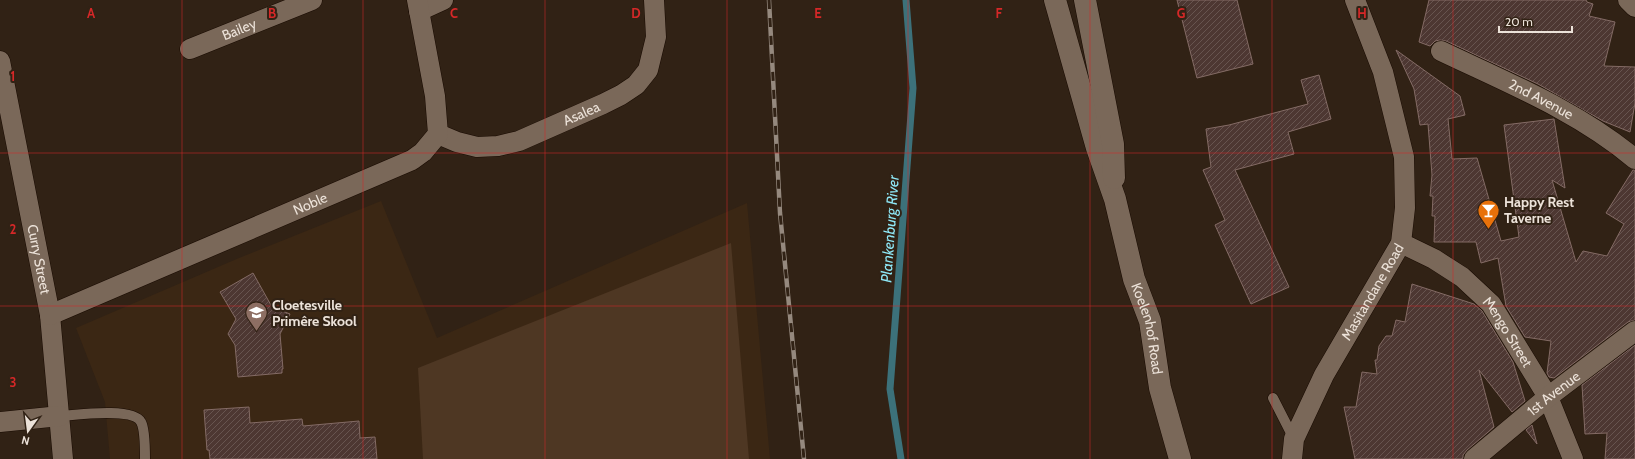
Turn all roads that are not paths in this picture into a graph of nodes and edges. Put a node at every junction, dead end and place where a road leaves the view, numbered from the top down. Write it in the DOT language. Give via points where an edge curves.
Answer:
graph roads {
  1 [pos="312,0"];
  2 [pos="443,0"];
  3 [pos="654,0"];
  4 [pos="1055,0"];
  5 [pos="1085,0"];
  6 [pos="1355,0"];
  7 [pos="1628,0"];
  8 [pos="418,5"];
  9 [pos="1635,7"];
  10 [pos="190,49"];
  11 [pos="1441,51"];
  12 [pos="0,61"];
  13 [pos="438,134"];
  14 [pos="1635,159"];
  15 [pos="1115,199"];
  16 [pos="1401,243"];
  17 [pos="50,315"];
  18 [pos="1635,331"];
  19 [pos="1548,397"];
  20 [pos="1274,398"];
  21 [pos="60,416"];
  22 [pos="0,422"];
  23 [pos="1294,440"];
  24 [pos="63,459"];
  25 [pos="145,459"];
  26 [pos="1180,459"];
  27 [pos="1292,459"];
  28 [pos="1474,459"];
  29 [pos="1573,459"];
  1 -- 10 [label="street, Bailey"];
  2 -- 8 [label="street"];
  3 -- 13 [label="street, Asalea" via="656,37 648,70 636,85 621,95 519,141 498,146 477,147"];
  4 -- 15 [label="main road, Koelenhof Road" via="1097,148"];
  5 -- 15 [label="main road, Koelenhof Road" via="1113,144"];
  6 -- 16 [label="street, Masitandane Road" via="1383,72 1404,157 1405,208"];
  7 -- 9 [label="street"];
  8 -- 13 [label="street" via="435,96"];
  11 -- 14 [label="street, 2nd Avenue" via="1588,124"];
  12 -- 17 [label="street, Curry Street"];
  13 -- 17 [label="street, Noble" via="423,152 412,160"];
  15 -- 26 [label="main road, Koelenhof Road" via="1134,279 1150,321 1160,388"];
  16 -- 19 [label="street, Mengo Street" via="1434,258 1462,277 1491,304"];
  16 -- 23 [label="street, Masitandane Road" via="1324,375"];
  17 -- 21 [label="street, Curry Street"];
  18 -- 19 [label="street, 1st Avenue"];
  19 -- 28 [label="street, 1st Avenue"];
  19 -- 29 [label="street, Mengo Street"];
  20 -- 23 [label="lane"];
  21 -- 22 [label="street"];
  21 -- 24 [label="street, Curry Street"];
  21 -- 25 [label="lane" via="120,413 136,416 143,426"];
  23 -- 27 [label="street, Masitandane Road"];
}
